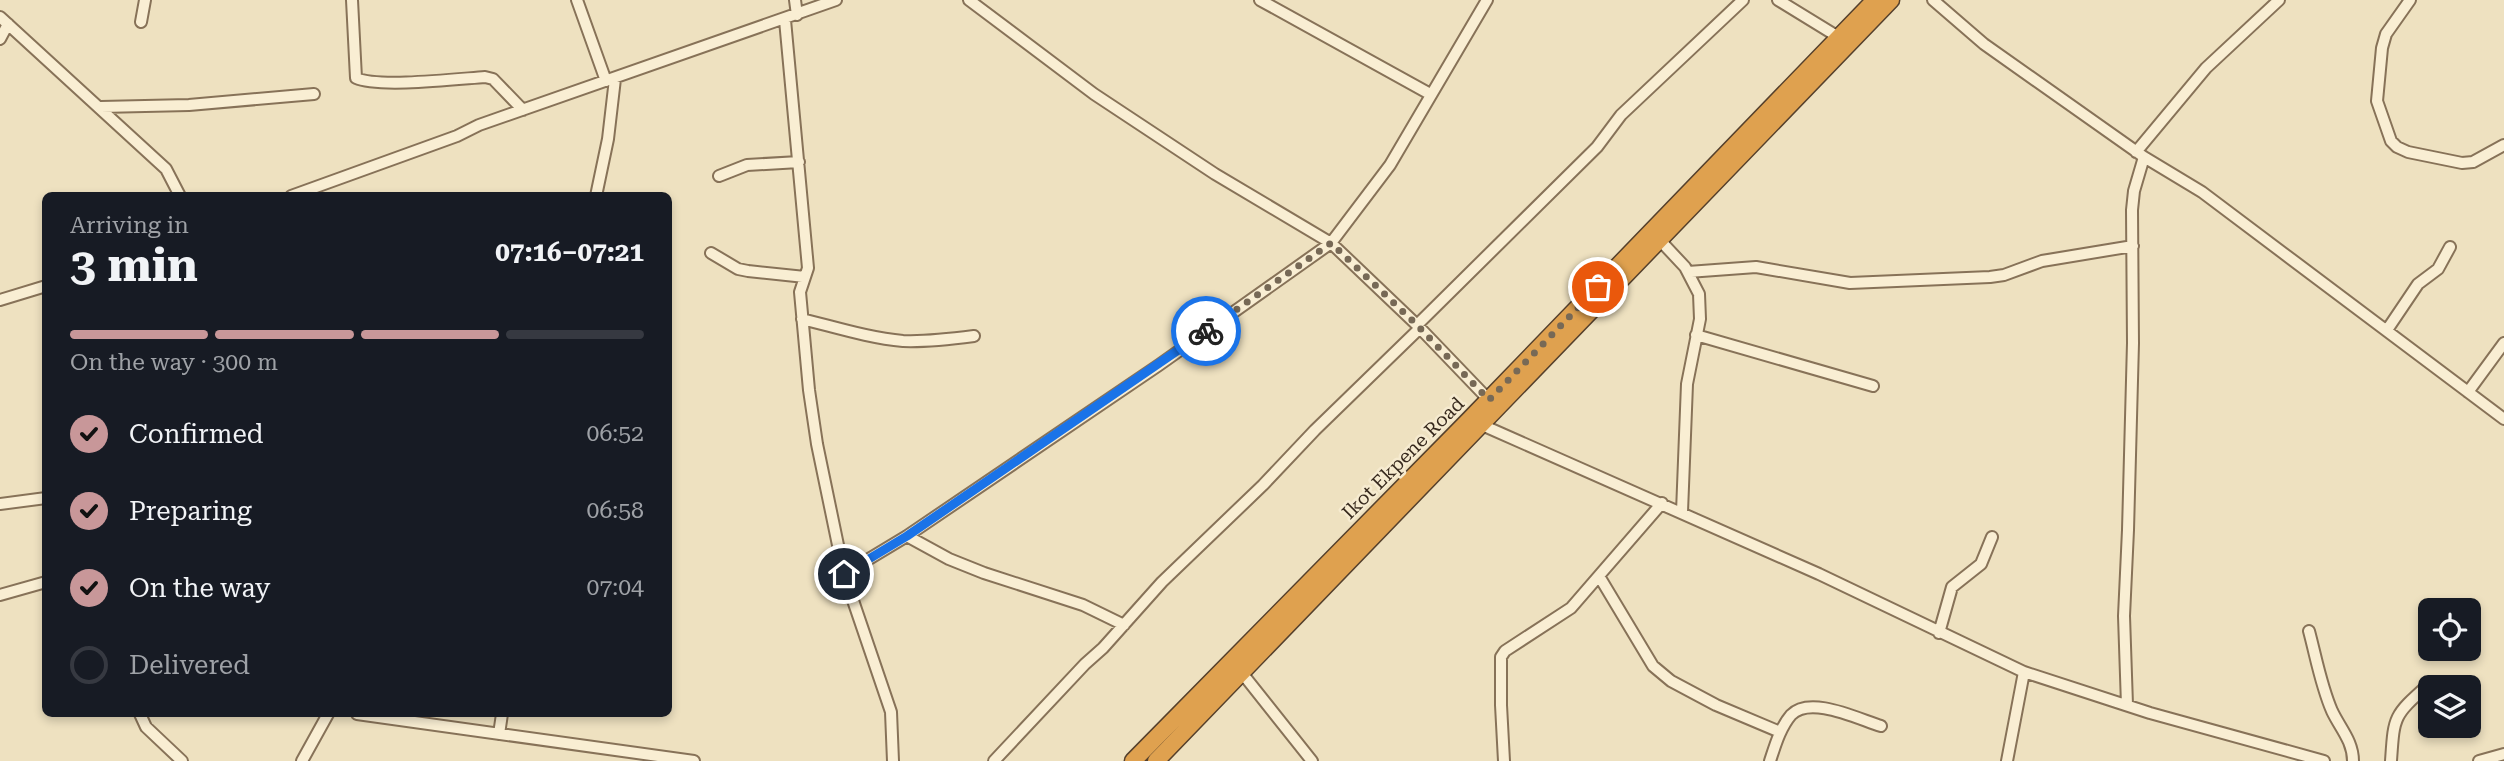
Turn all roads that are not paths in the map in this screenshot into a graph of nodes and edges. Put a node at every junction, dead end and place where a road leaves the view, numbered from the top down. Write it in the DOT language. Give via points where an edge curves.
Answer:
graph roads {
  1 [pos="145,0"];
  2 [pos="352,0"];
  3 [pos="577,0"];
  4 [pos="794,0"];
  5 [pos="836,0"];
  6 [pos="969,0"];
  7 [pos="1260,0"];
  8 [pos="1487,0"];
  9 [pos="1743,0"];
  10 [pos="1778,0"];
  11 [pos="1875,0"];
  12 [pos="1891,0"];
  13 [pos="1933,0"];
  14 [pos="2279,0"];
  15 [pos="2410,0"];
  16 [pos="797,15"];
  17 [pos="785,20"];
  18 [pos="4,21"];
  19 [pos="141,22"];
  20 [pos="1840,38"];
  21 [pos="0,39"];
  22 [pos="610,80"];
  23 [pos="314,94"];
  24 [pos="1430,94"];
  25 [pos="101,107"];
  26 [pos="523,110"];
  27 [pos="2504,145"];
  28 [pos="2140,155"];
  29 [pos="799,162"];
  30 [pos="719,176"];
  31 [pos="178,192"];
  32 [pos="302,192"];
  33 [pos="597,192"];
  34 [pos="1655,236"];
  35 [pos="1331,243"];
  36 [pos="2133,246"];
  37 [pos="2450,247"];
  38 [pos="711,253"];
  39 [pos="1688,272"];
  40 [pos="805,277"];
  41 [pos="42,287"];
  42 [pos="0,300"];
  43 [pos="802,319"];
  44 [pos="1418,326"];
  45 [pos="2387,330"];
  46 [pos="1696,335"];
  47 [pos="974,336"];
  48 [pos="2504,343"];
  49 [pos="1873,386"];
  50 [pos="2468,392"];
  51 [pos="1489,400"];
  52 [pos="2504,419"];
  53 [pos="1482,425"];
  54 [pos="42,499"];
  55 [pos="1662,503"];
  56 [pos="0,504"];
  57 [pos="1682,512"];
  58 [pos="907,536"];
  59 [pos="1993,537"];
  60 [pos="844,574"];
  61 [pos="1599,576"];
  62 [pos="42,583"];
  63 [pos="0,595"];
  64 [pos="1124,625"];
  65 [pos="2309,631"];
  66 [pos="1939,633"];
  67 [pos="2024,672"];
  68 [pos="1242,673"];
  69 [pos="2418,695"];
  70 [pos="2127,705"];
  71 [pos="141,717"];
  72 [pos="326,717"];
  73 [pos="378,717"];
  74 [pos="502,717"];
  75 [pos="1881,726"];
  76 [pos="1780,732"];
  77 [pos="499,734"];
  78 [pos="2504,754"];
  79 [pos="2289,757"];
  80 [pos="182,761"];
  81 [pos="302,761"];
  82 [pos="694,761"];
  83 [pos="893,761"];
  84 [pos="994,761"];
  85 [pos="1133,761"];
  86 [pos="1156,761"];
  87 [pos="1312,761"];
  88 [pos="1504,761"];
  89 [pos="1770,761"];
  90 [pos="2007,761"];
  91 [pos="2324,761"];
  92 [pos="2353,761"];
  93 [pos="2391,761"];
  94 [pos="2479,761"];
  1 -- 19 [label="street"];
  2 -- 26 [label="street" via="356,78 385,82 485,77 493,79"];
  3 -- 22 [label="street"];
  4 -- 16 [label="street"];
  5 -- 16 [label="street"];
  6 -- 35 [label="street" via="1094,94"];
  7 -- 24 [label="street"];
  8 -- 24 [label="street"];
  9 -- 44 [label="street" via="1621,115 1597,147"];
  10 -- 20 [label="street"];
  11 -- 20 [label="highway, Ikot Ekpene Road"];
  12 -- 34 [label="highway, Ikot Ekpene Road"];
  13 -- 28 [label="street" via="1984,44"];
  14 -- 28 [label="street" via="2206,68"];
  15 -- 27 [label="street" via="2386,34 2377,91 2391,141 2408,152 2462,163"];
  16 -- 17 [label="street"];
  17 -- 22 [label="street"];
  17 -- 29 [label="street"];
  18 -- 21 [label="street"];
  18 -- 25 [label="street"];
  20 -- 34 [label="highway, Ikot Ekpene Road"];
  22 -- 26 [label="street"];
  22 -- 33 [label="street" via="608,139"];
  23 -- 25 [label="street"];
  24 -- 35 [label="street" via="1378,182"];
  25 -- 31 [label="street" via="166,169"];
  26 -- 32 [label="street"];
  28 -- 36 [label="street"];
  28 -- 45 [label="street" via="2202,192"];
  29 -- 30 [label="street" via="747,165"];
  29 -- 40 [label="street"];
  34 -- 39 [label="street"];
  34 -- 51 [label="highway, Ikot Ekpene Road"];
  34 -- 53 [label="highway, Ikot Ekpene Road"];
  35 -- 44 [label="street"];
  35 -- 58 [label="street"];
  36 -- 39 [label="street" via="1977,277 1850,283 1756,267"];
  36 -- 70 [label="street" via="2124,616"];
  37 -- 45 [label="street" via="2438,269 2418,284"];
  38 -- 40 [label="street" via="738,269"];
  39 -- 46 [label="street" via="1699,294"];
  40 -- 43 [label="street" via="800,292"];
  41 -- 42 [label="street"];
  43 -- 47 [label="street" via="894,340"];
  43 -- 60 [label="street" via="817,444"];
  44 -- 51 [label="street"];
  44 -- 64 [label="street"];
  45 -- 50 [label="street"];
  46 -- 49 [label="street"];
  46 -- 57 [label="street" via="1687,384"];
  48 -- 50 [label="street"];
  50 -- 52 [label="street"];
  51 -- 85 [label="highway, Ikot Ekpene Road"];
  53 -- 55 [label="street"];
  53 -- 68 [label="highway, Ikot Ekpene Road"];
  54 -- 56 [label="street"];
  55 -- 57 [label="street"];
  55 -- 61 [label="street"];
  57 -- 66 [label="street"];
  58 -- 60 [label="street"];
  58 -- 64 [label="street" via="973,569 1083,605"];
  59 -- 66 [label="street" via="1980,564 1952,587"];
  60 -- 83 [label="street" via="891,712"];
  61 -- 76 [label="street" via="1662,674 1716,705"];
  61 -- 88 [label="street" via="1571,608 1501,657"];
  62 -- 63 [label="street"];
  64 -- 84 [label="street"];
  65 -- 92 [label="street" via="2332,710 2349,740"];
  66 -- 67 [label="street"];
  67 -- 70 [label="street"];
  67 -- 90 [label="street"];
  68 -- 86 [label="highway, Ikot Ekpene Road"];
  68 -- 87 [label="street"];
  69 -- 93 [label="street" via="2397,716"];
  70 -- 79 [label="street"];
  71 -- 80 [label="street"];
  72 -- 81 [label="street"];
  73 -- 77 [label="street"];
  74 -- 77 [label="street"];
  75 -- 76 [label="street" via="1815,706 1792,714"];
  76 -- 89 [label="street"];
  77 -- 82 [label="street"];
  78 -- 94 [label="street"];
  79 -- 91 [label="street"];
}
